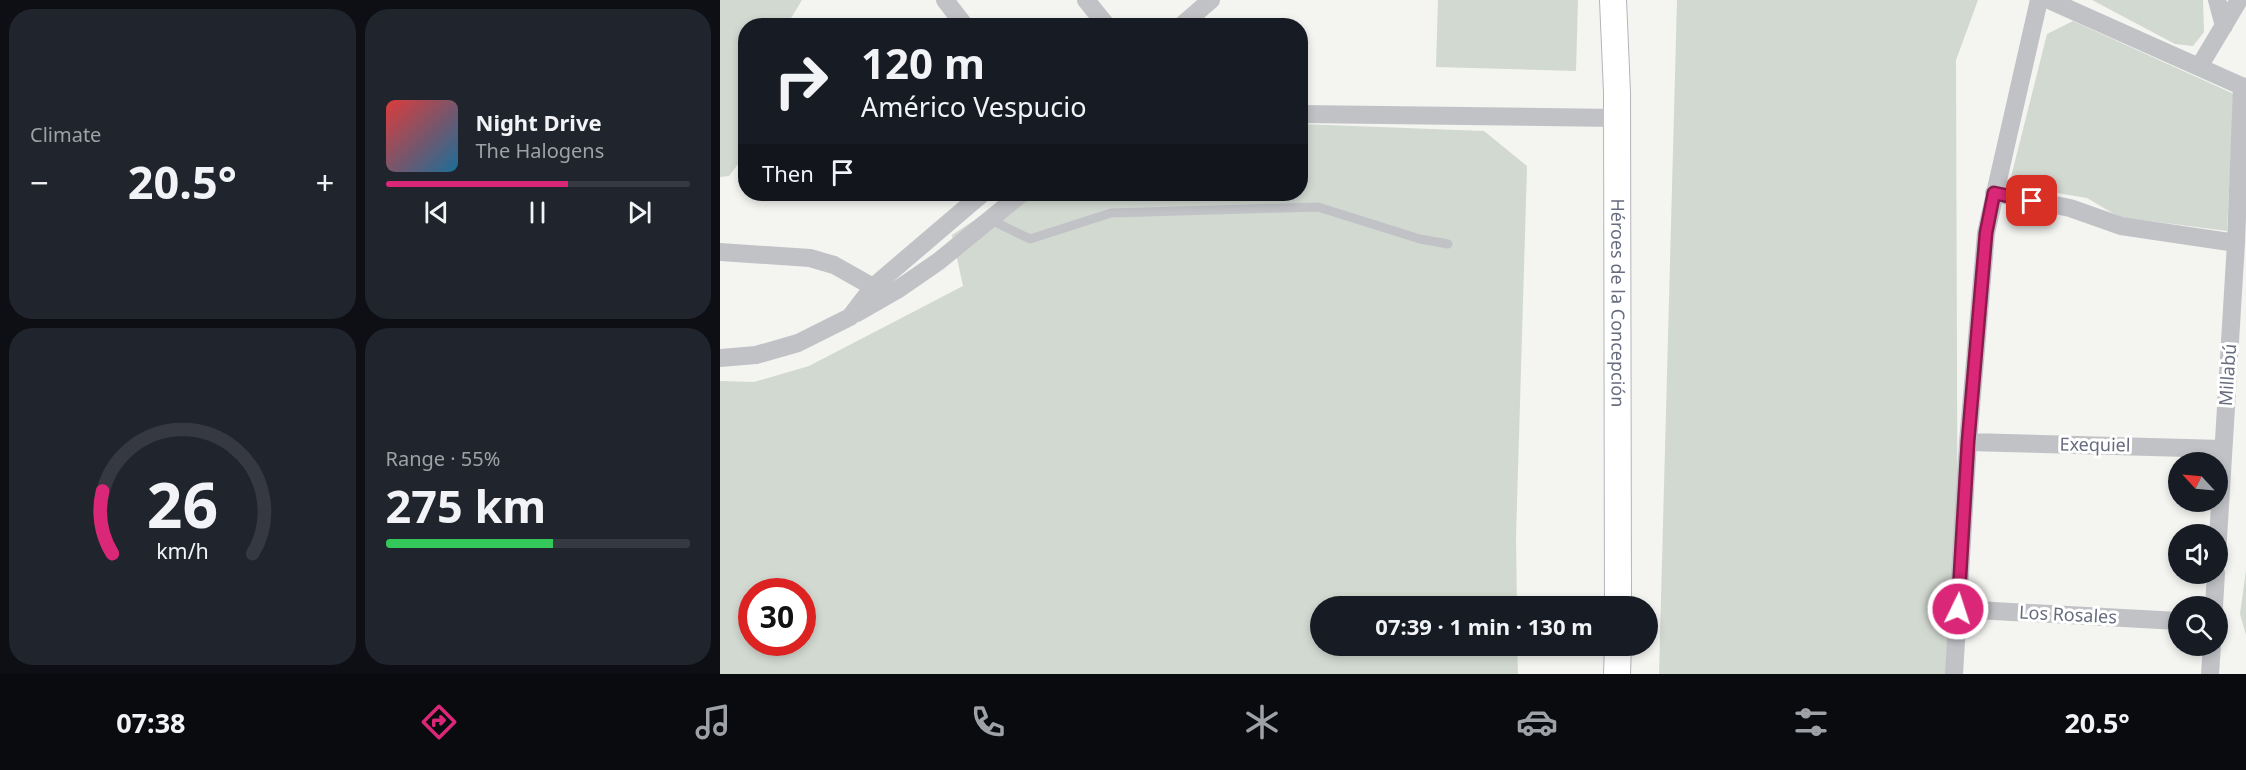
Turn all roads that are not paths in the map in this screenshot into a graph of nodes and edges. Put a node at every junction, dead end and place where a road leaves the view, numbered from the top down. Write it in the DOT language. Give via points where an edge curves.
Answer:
graph roads {
  1 [pos="945,0"];
  2 [pos="1086,0"];
  3 [pos="1211,0"];
  4 [pos="1613,0"];
  5 [pos="2039,0"];
  6 [pos="2049,0"];
  7 [pos="2217,0"];
  8 [pos="2239,0"];
  9 [pos="959,18"];
  10 [pos="1101,18"];
  11 [pos="1190,18"];
  12 [pos="2224,26"];
  13 [pos="2199,67"];
  14 [pos="2244,87"];
  15 [pos="1308,114"];
  16 [pos="1617,118"];
  17 [pos="1994,193"];
  18 [pos="968,201"];
  19 [pos="1012,201"];
  20 [pos="989,219"];
  21 [pos="2236,243"];
  22 [pos="1448,244"];
  23 [pos="720,252"];
  24 [pos="873,287"];
  25 [pos="850,317"];
  26 [pos="720,358"];
  27 [pos="1968,442"];
  28 [pos="2223,448"];
  29 [pos="2219,524"];
  30 [pos="1618,596"];
  31 [pos="1958,609"];
  32 [pos="2168,620"];
  33 [pos="1618,656"];
  34 [pos="2211,656"];
  35 [pos="1617,674"];
  36 [pos="1954,674"];
  37 [pos="2210,674"];
  1 -- 9 [label="street"];
  2 -- 10 [label="street"];
  3 -- 11 [label="street"];
  4 -- 16 [label="street, Héroes de la Concepción"];
  5 -- 17 [label="street"];
  6 -- 13 [label="street"];
  7 -- 12 [label="street"];
  8 -- 12 [label="street"];
  12 -- 13 [label="street"];
  13 -- 14 [label="street"];
  14 -- 21 [label="street, Millabú"];
  15 -- 16 [label="street"];
  16 -- 30 [label="street, Héroes de la Concepción"];
  17 -- 21 [label="street" via="2070,208 2121,226"];
  17 -- 27 [label="street" via="1986,233"];
  18 -- 24 [label="street"];
  19 -- 20 [label="street"];
  20 -- 22 [label="lane" via="1030,239 1111,213 1318,207"];
  20 -- 25 [label="street" via="930,267"];
  21 -- 28 [label="street, Millabú"];
  23 -- 24 [label="street" via="810,258 834,265"];
  24 -- 25 [label="street"];
  25 -- 26 [label="street" via="798,343 756,355"];
  27 -- 28 [label="street, Exequiel"];
  27 -- 31 [label="street"];
  28 -- 29 [label="street, Millabú"];
  31 -- 32 [label="street, Los Rosales"];
  31 -- 36 [label="street"];
  33 -- 35 [label="street"];
  34 -- 37 [label="street"];
}
